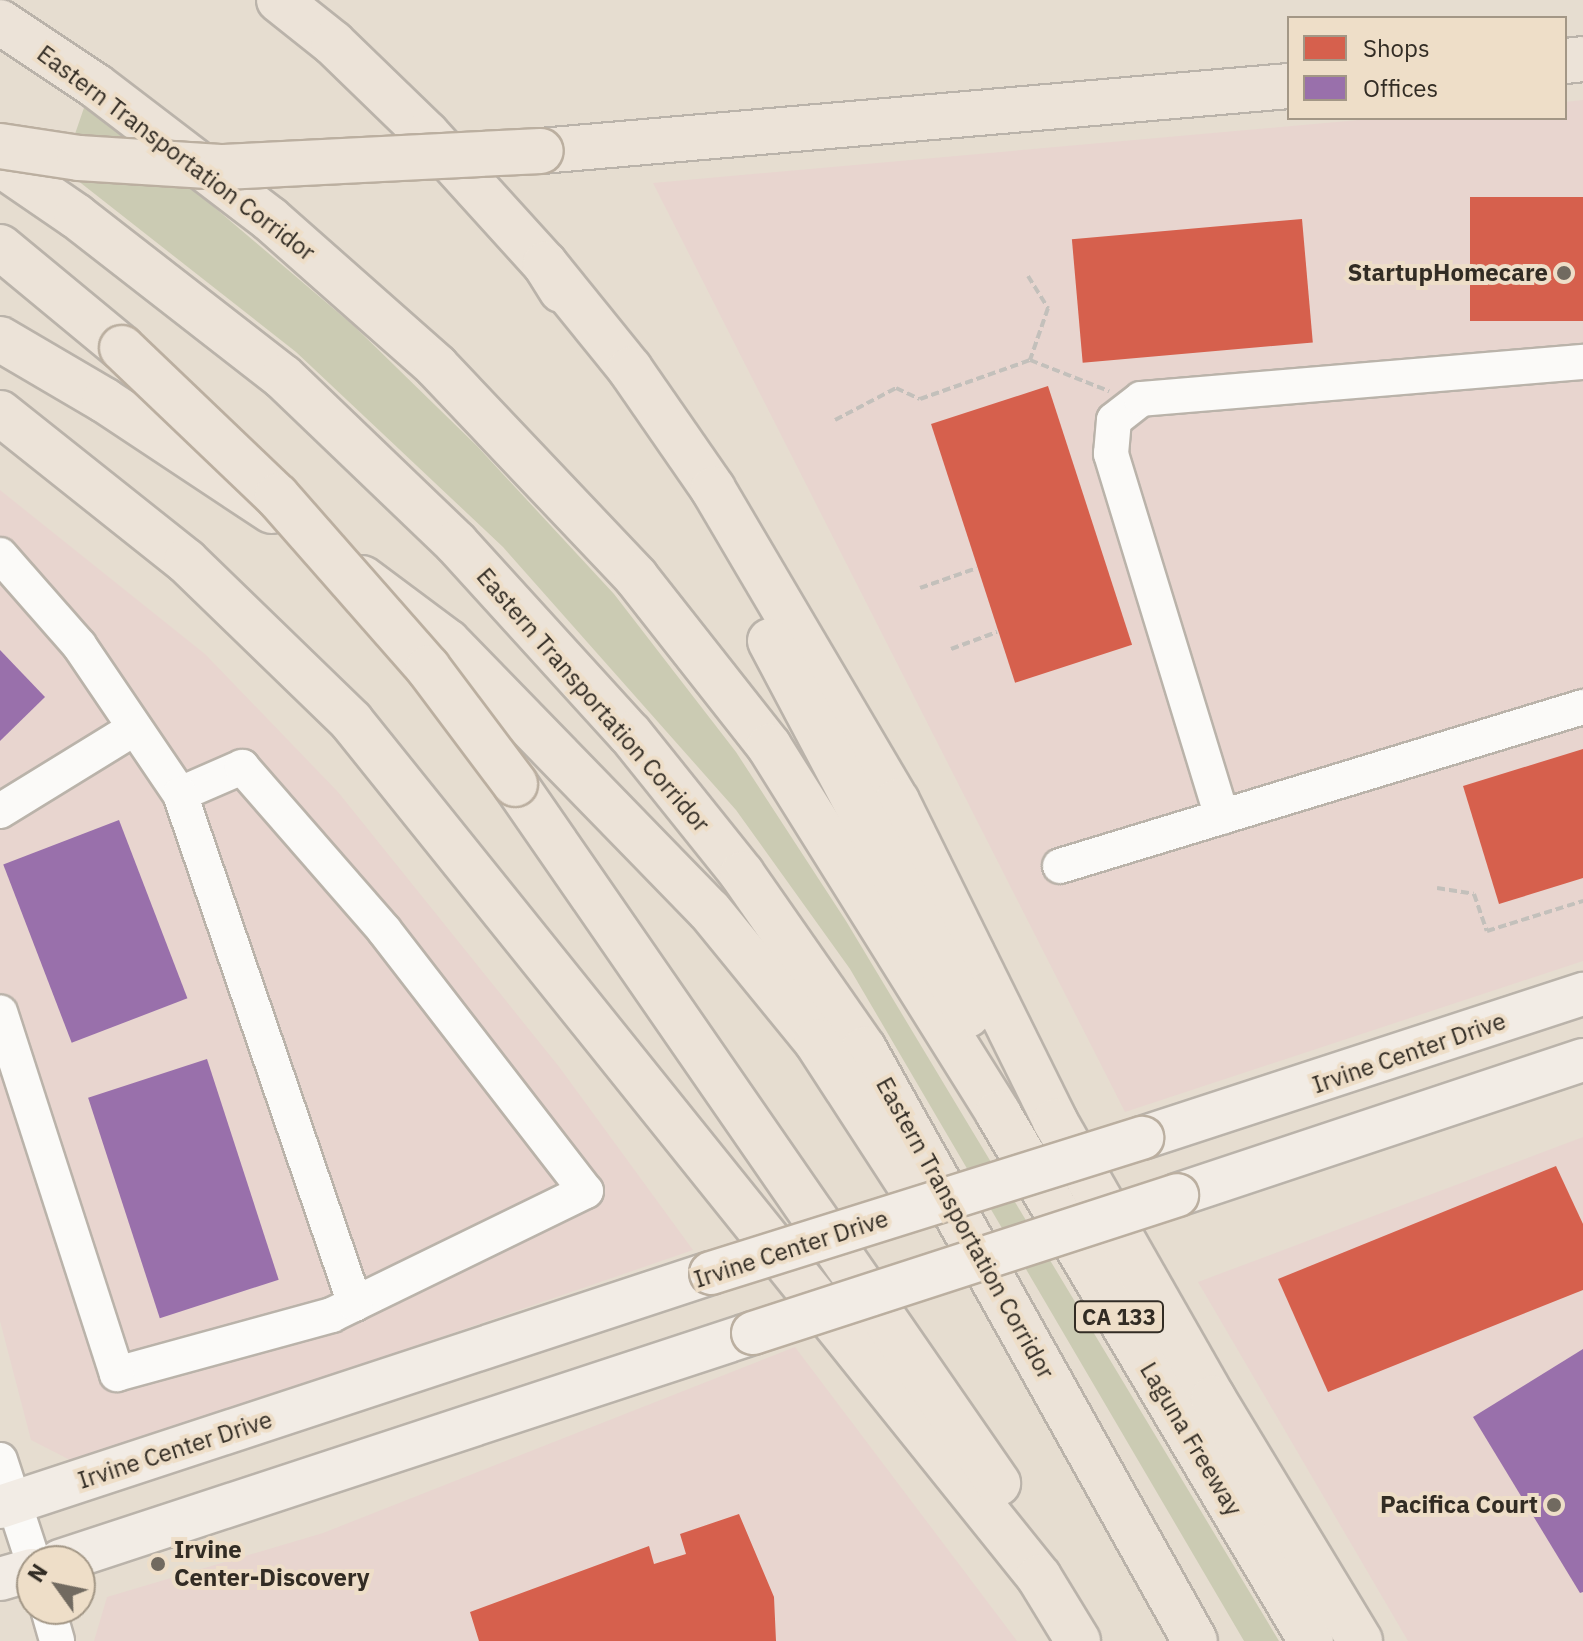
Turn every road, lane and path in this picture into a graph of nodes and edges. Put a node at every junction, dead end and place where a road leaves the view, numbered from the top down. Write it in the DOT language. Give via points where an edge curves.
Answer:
graph roads {
  1 [pos="279,0"];
  2 [pos="0,22"];
  3 [pos="1287,86"];
  4 [pos="0,146"];
  5 [pos="0,164"];
  6 [pos="0,247"];
  7 [pos="545,264"];
  8 [pos="1028,276"];
  9 [pos="0,339"];
  10 [pos="1030,360"];
  11 [pos="1583,362"];
  12 [pos="1126,405"];
  13 [pos="0,413"];
  14 [pos="835,420"];
  15 [pos="0,555"];
  16 [pos="977,568"];
  17 [pos="920,588"];
  18 [pos="997,632"];
  19 [pos="951,649"];
  20 [pos="1583,707"];
  21 [pos="135,728"];
  22 [pos="180,794"];
  23 [pos="0,811"];
  24 [pos="1222,817"];
  25 [pos="1060,866"];
  26 [pos="1437,888"];
  27 [pos="1583,901"];
  28 [pos="1583,994"];
  29 [pos="0,1012"];
  30 [pos="1583,1060"];
  31 [pos="998,1113"];
  32 [pos="355,1304"];
  33 [pos="0,1460"];
  34 [pos="6,1505"];
  35 [pos="1133,1531"];
  36 [pos="25,1545"];
  37 [pos="96,1549"];
  38 [pos="1078,1641"];
  39 [pos="1101,1641"];
  40 [pos="1195,1641"];
  41 [pos="1311,1641"];
  42 [pos="1360,1641"];
  1 -- 7 [label="highway" via="333,43 427,134"];
  2 -- 31 [label="highway, Eastern Transportation Corridor" via="270,219 436,366 636,577 769,746"];
  3 -- 4 [label="highway, bridge" via="573,148 224,167 79,158"];
  5 -- 35 [label="highway, Eastern Transportation Corridor" via="76,216 283,377 456,543 630,734 742,874 864,1049"];
  6 -- 39 [label="highway, bridge" via="122,348 277,496 428,668 515,784 1066,1580"];
  7 -- 31 [label="highway" via="766,634 907,896 972,1025"];
  7 -- 42 [label="highway" via="630,369 713,489 881,774 1062,1134"];
  8 -- 10 [label="path" via="1048,308"];
  9 -- 35 [label="highway" via="230,479 448,642 620,815 709,910 816,1041"];
  10 -- 12 [label="path" via="1103,386"];
  10 -- 14 [label="path" via="920,399 896,388"];
  11 -- 12 [label="street" via="1161,397"];
  12 -- 24 [label="street" via="1114,420 1111,454"];
  13 -- 38 [label="highway" via="186,561 351,721 1039,1577"];
  15 -- 21 [label="street" via="79,645"];
  16 -- 17 [label="path"];
  18 -- 19 [label="path"];
  20 -- 24 [label="street"];
  21 -- 22 [label="street"];
  21 -- 23 [label="street"];
  22 -- 32 [label="street"];
  22 -- 32 [label="street" via="242,767 384,930 586,1191"];
  24 -- 25 [label="street"];
  26 -- 27 [label="path" via="1474,894 1487,931"];
  28 -- 34 [label="main road, Irvine Center Drive, bridge"];
  29 -- 32 [label="street" via="117,1374 332,1315"];
  30 -- 37 [label="main road, bridge"];
  31 -- 41 [label="highway, Laguna Freeway / CA 133"];
  33 -- 34 [label="street"];
  34 -- 36 [label="street"];
  35 -- 40 [label="highway"];
}
